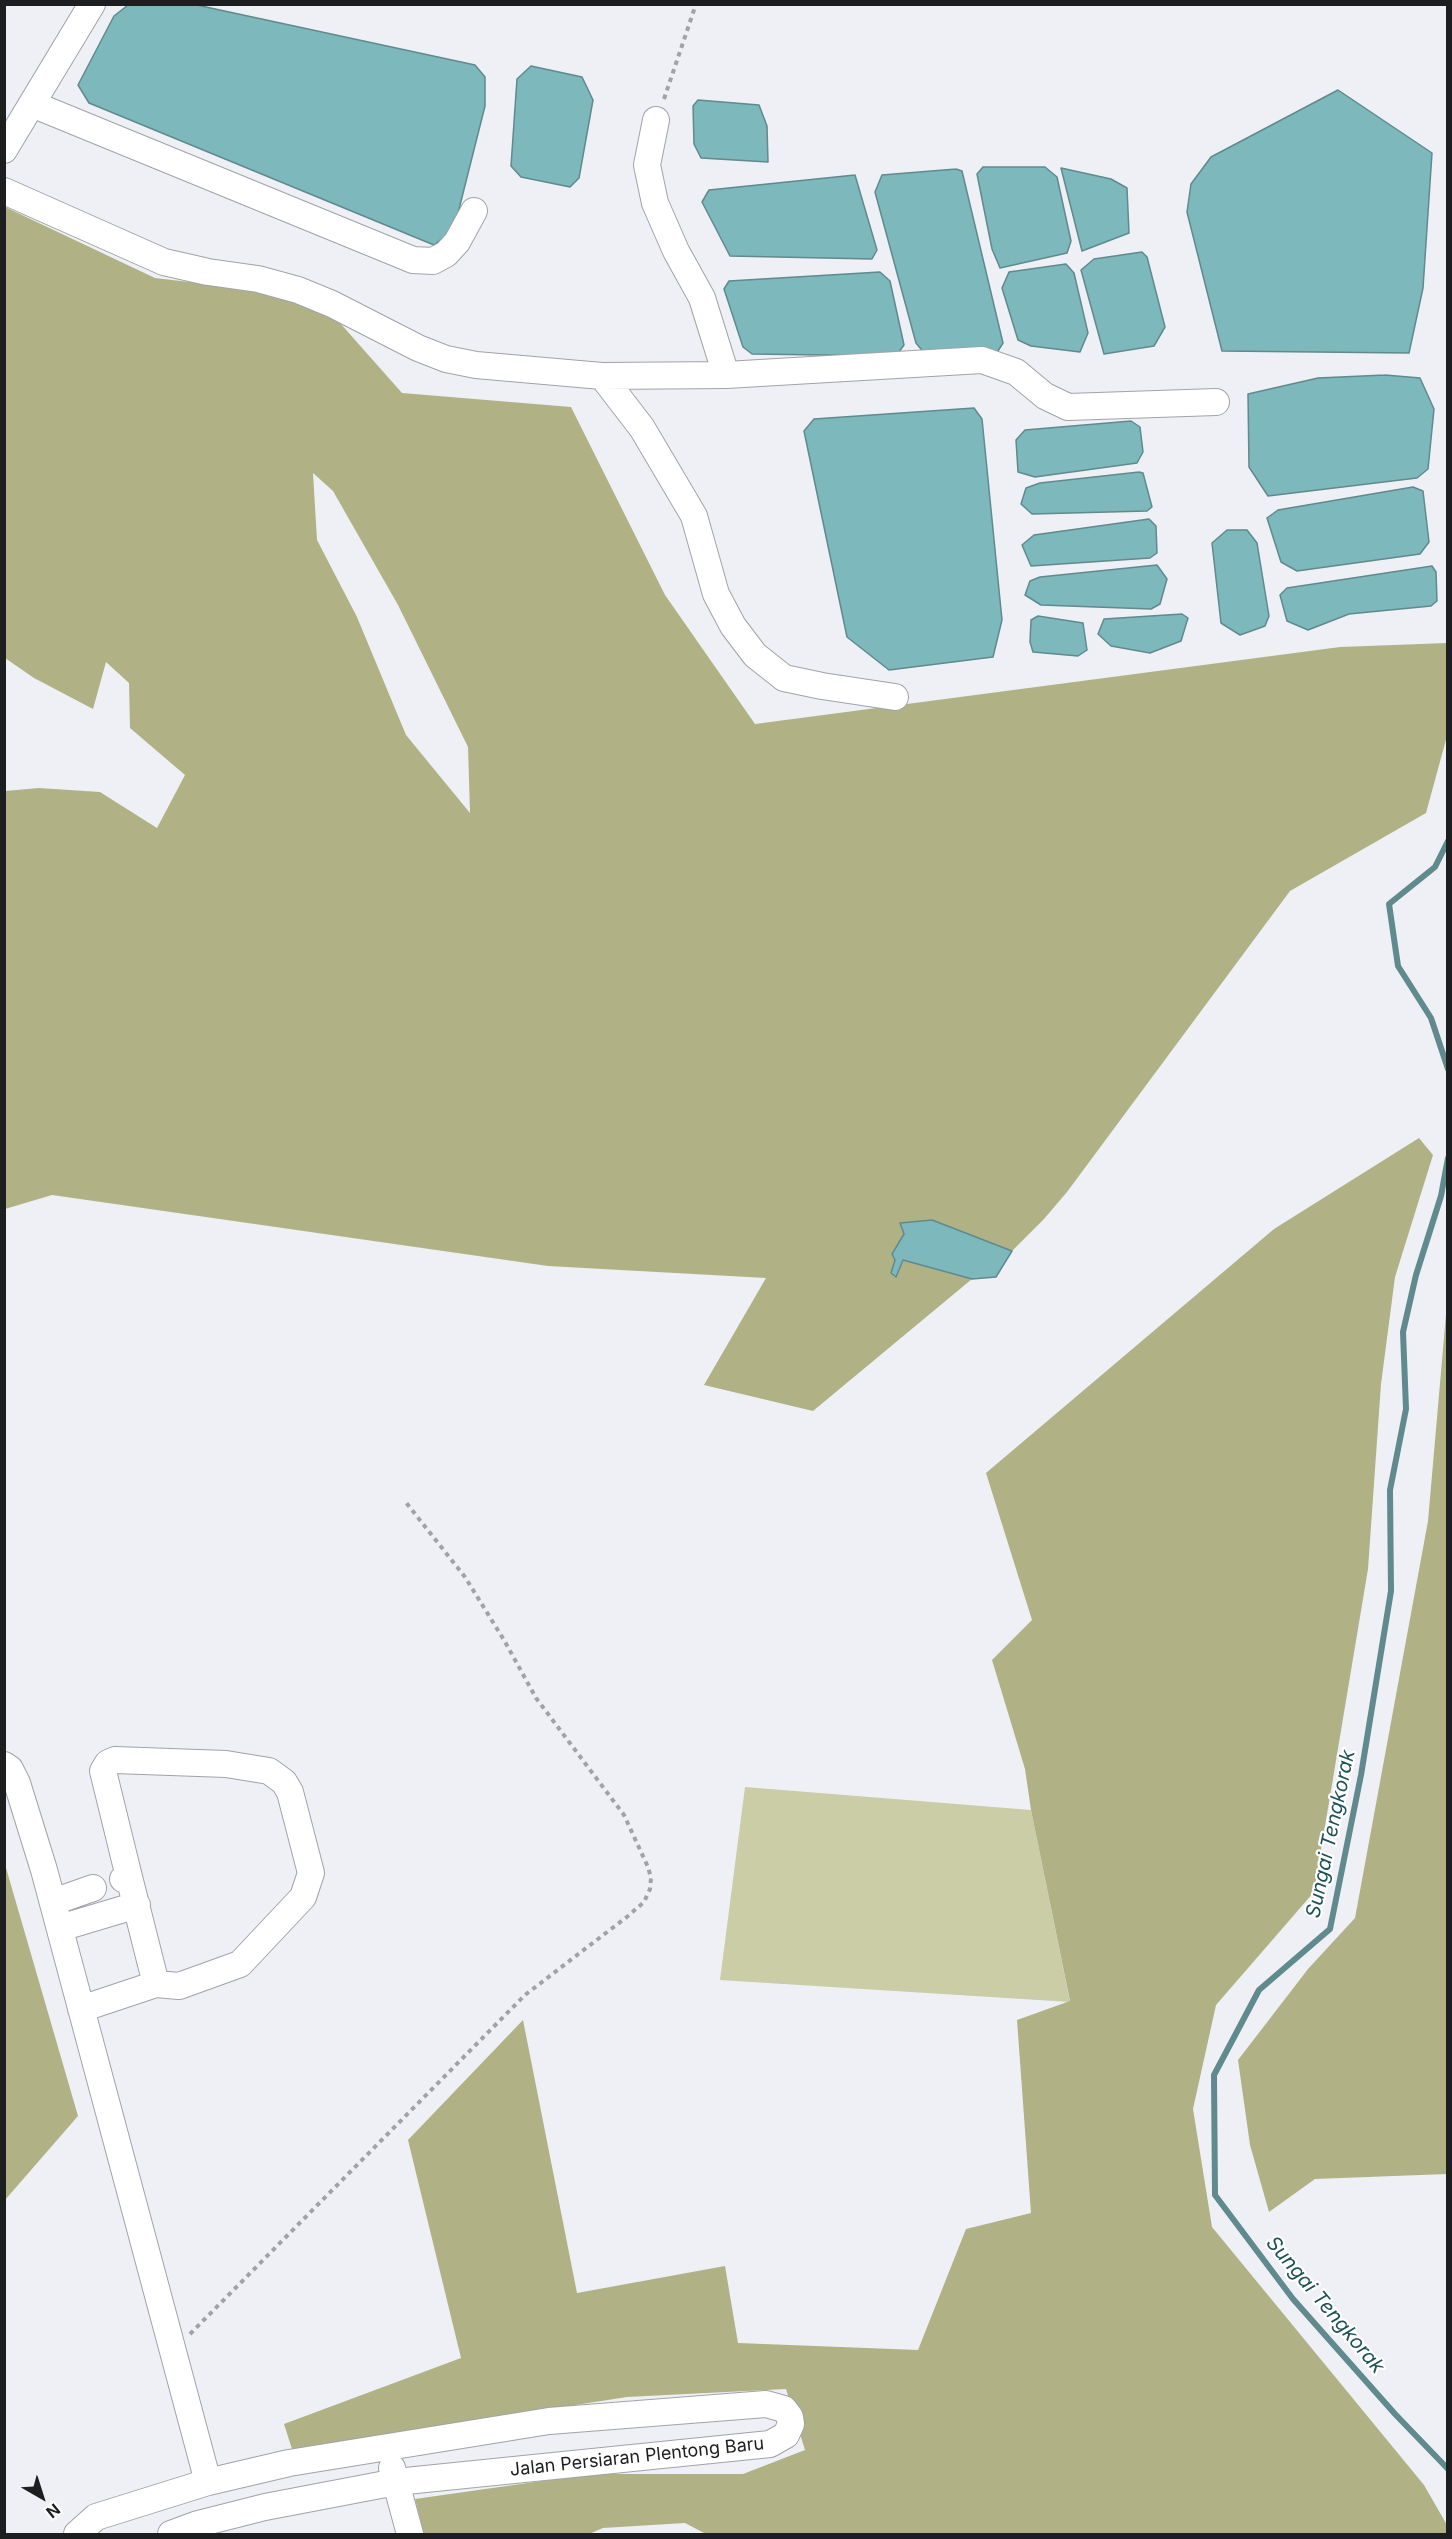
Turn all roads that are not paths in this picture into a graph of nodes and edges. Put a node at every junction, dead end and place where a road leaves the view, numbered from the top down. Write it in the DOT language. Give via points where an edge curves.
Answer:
graph roads {
  1 [pos="92,4"];
  2 [pos="32,104"];
  3 [pos="656,120"];
  4 [pos="4,150"];
  5 [pos="4,192"];
  6 [pos="474,211"];
  7 [pos="726,375"];
  8 [pos="602,376"];
  9 [pos="1216,402"];
  10 [pos="895,697"];
  11 [pos="4,1765"];
  12 [pos="93,1888"];
  13 [pos="53,1902"];
  14 [pos="137,1905"];
  15 [pos="60,1928"];
  16 [pos="156,1984"];
  17 [pos="81,2009"];
  18 [pos="386,2449"];
  19 [pos="208,2482"];
  20 [pos="396,2482"];
  21 [pos="77,2535"];
  22 [pos="171,2535"];
  23 [pos="410,2535"];
  1 -- 2 [label="street"];
  2 -- 4 [label="street"];
  2 -- 6 [label="street" via="413,260 433,261 446,254"];
  3 -- 7 [label="street" via="647,165 655,203 702,298"];
  5 -- 8 [label="street" via="164,262 298,290 446,359"];
  7 -- 8 [label="street"];
  7 -- 9 [label="street" via="982,360 1016,372 1045,396 1068,407"];
  8 -- 10 [label="street" via="642,428 694,516 716,594 755,655 784,678"];
  11 -- 13 [label="street" via="16,1783"];
  12 -- 13 [label="street"];
  13 -- 15 [label="street"];
  14 -- 15 [label="street"];
  14 -- 16 [label="street"];
  14 -- 16 [label="street" via="126,1878 104,1771 108,1763 115,1760 226,1764 269,1771 284,1782 290,1791 311,1873 303,1897 240,1964 179,1986"];
  15 -- 17 [label="street"];
  16 -- 17 [label="street"];
  17 -- 19 [label="street"];
  18 -- 19 [label="street, Jalan Persiaran Plentong Baru" via="289,2463"];
  18 -- 20 [label="street"];
  18 -- 20 [label="street, Jalan Persiaran Plentong Baru" via="549,2421 766,2404 784,2409 790,2417 786,2436 770,2444"];
  19 -- 21 [label="street, Jalan Persiaran Plentong Baru" via="96,2517"];
  20 -- 22 [label="street, Jalan Persiaran Plentong Baru" via="265,2507"];
  20 -- 23 [label="street"];
}
